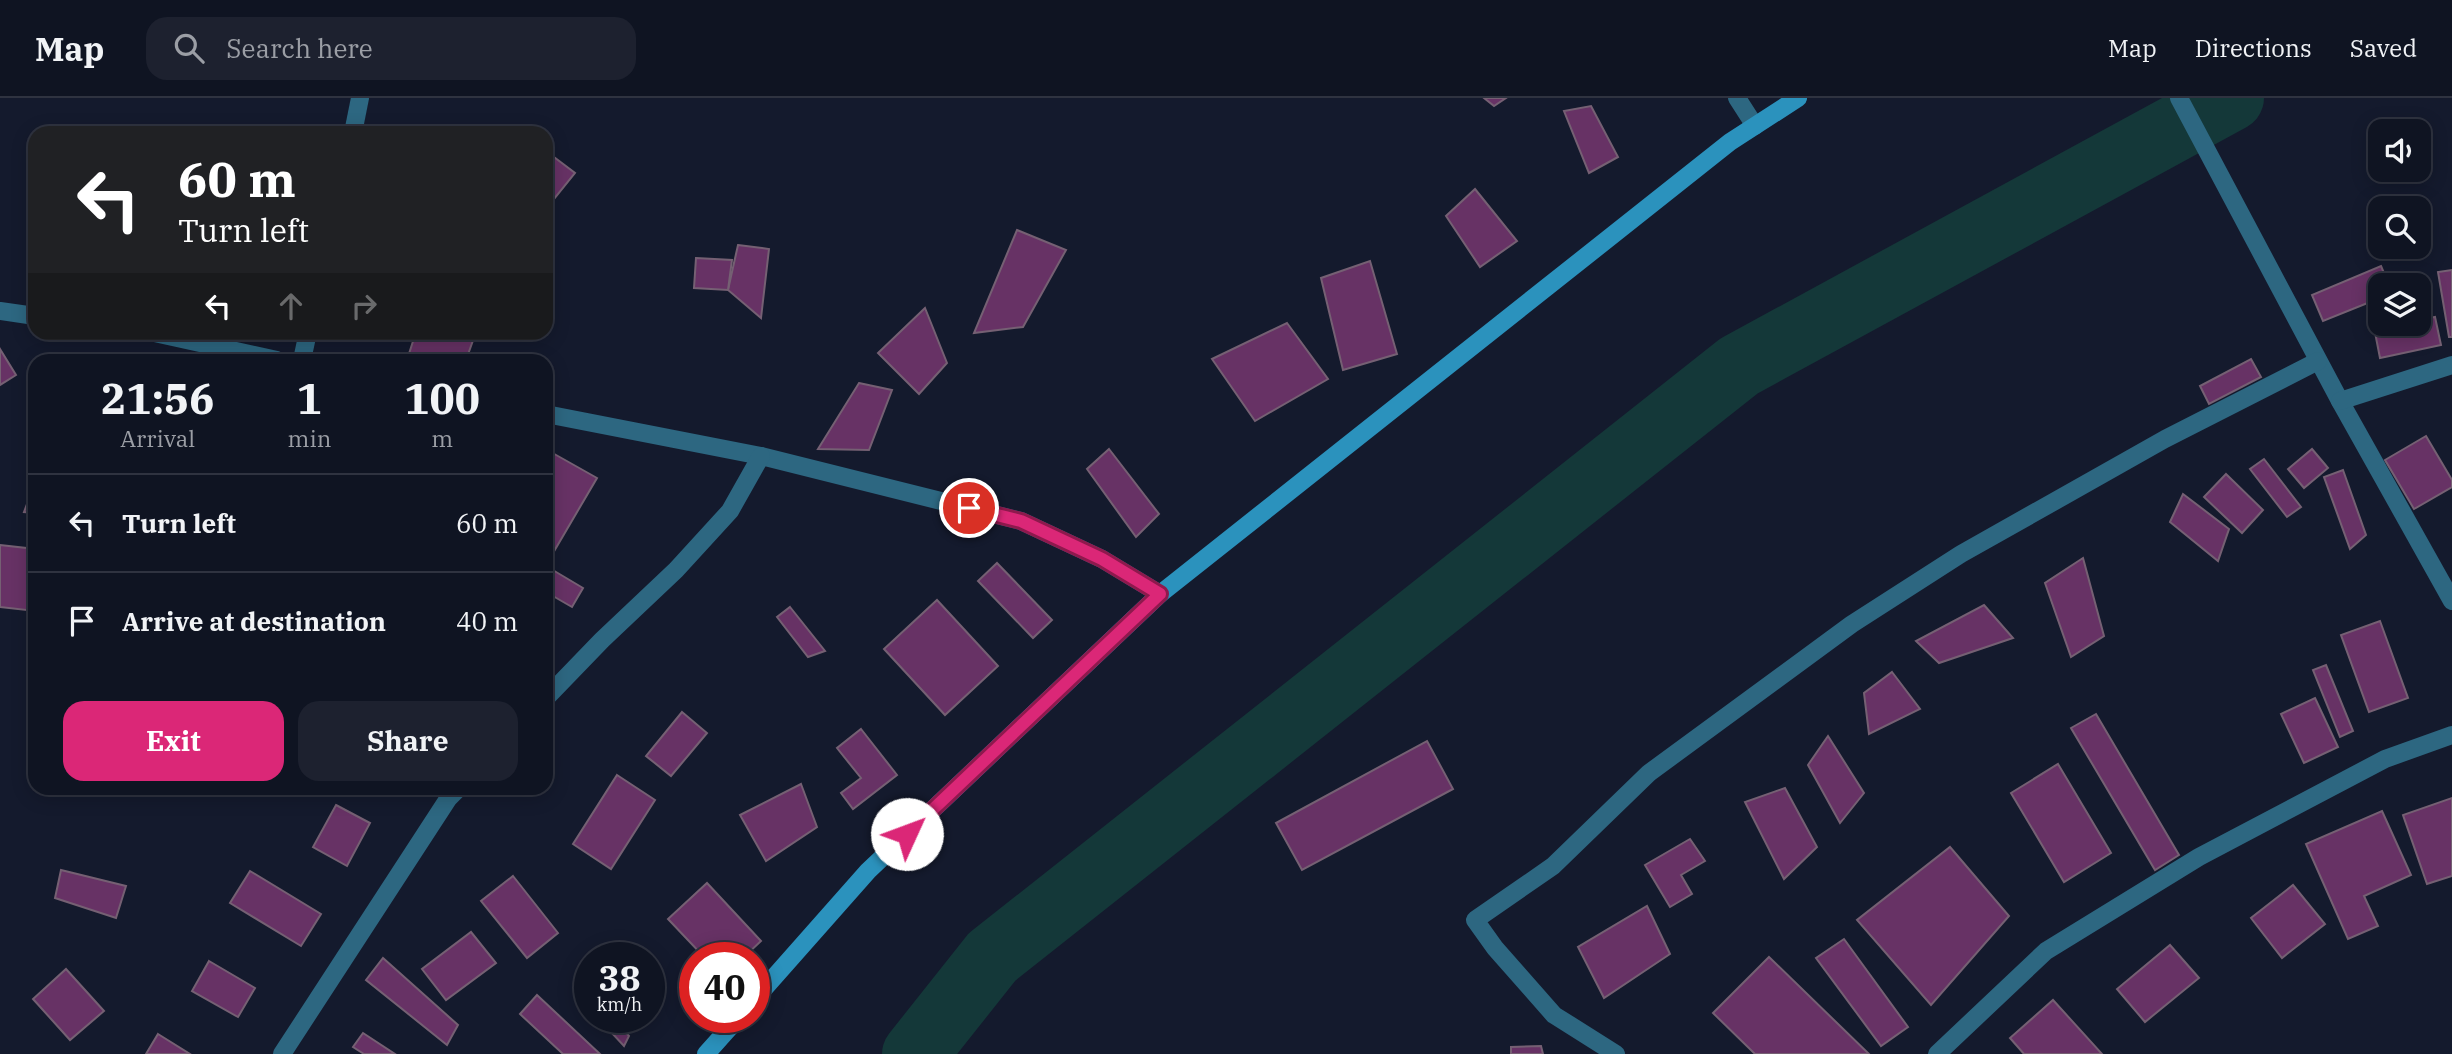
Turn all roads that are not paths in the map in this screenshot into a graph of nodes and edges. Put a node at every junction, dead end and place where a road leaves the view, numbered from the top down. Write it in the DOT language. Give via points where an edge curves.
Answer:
graph roads {
  1 [pos="360,98"];
  2 [pos="1737,98"];
  3 [pos="1798,98"];
  4 [pos="2179,98"];
  5 [pos="354,126"];
  6 [pos="1755,126"];
  7 [pos="0,311"];
  8 [pos="28,315"];
  9 [pos="186,340"];
  10 [pos="250,354"];
  11 [pos="2318,361"];
  12 [pos="2452,365"];
  13 [pos="2340,401"];
  14 [pos="553,415"];
  15 [pos="761,456"];
  16 [pos="1160,594"];
  17 [pos="2452,601"];
  18 [pos="553,691"];
  19 [pos="2452,735"];
  20 [pos="453,795"];
  21 [pos="770,982"];
  22 [pos="725,1033"];
  23 [pos="282,1054"];
  24 [pos="706,1054"];
  25 [pos="1616,1054"];
  26 [pos="1937,1054"];
  1 -- 5 [label="street"];
  2 -- 6 [label="street"];
  3 -- 6 [label="street"];
  4 -- 11 [label="street"];
  6 -- 16 [label="street"];
  7 -- 8 [label="street"];
  9 -- 10 [label="street"];
  11 -- 13 [label="street"];
  11 -- 25 [label="street" via="2165,439 1961,554 1852,624 1650,773 1553,866 1475,920 1554,1015"];
  12 -- 13 [label="street"];
  13 -- 17 [label="street"];
  14 -- 15 [label="street"];
  15 -- 16 [label="street" via="1021,521 1102,559"];
  15 -- 18 [label="street" via="730,511"];
  16 -- 21 [label="street" via="868,871"];
  19 -- 26 [label="street" via="2385,759 2199,857 2046,951"];
  20 -- 23 [label="street"];
  22 -- 24 [label="street"];
}
